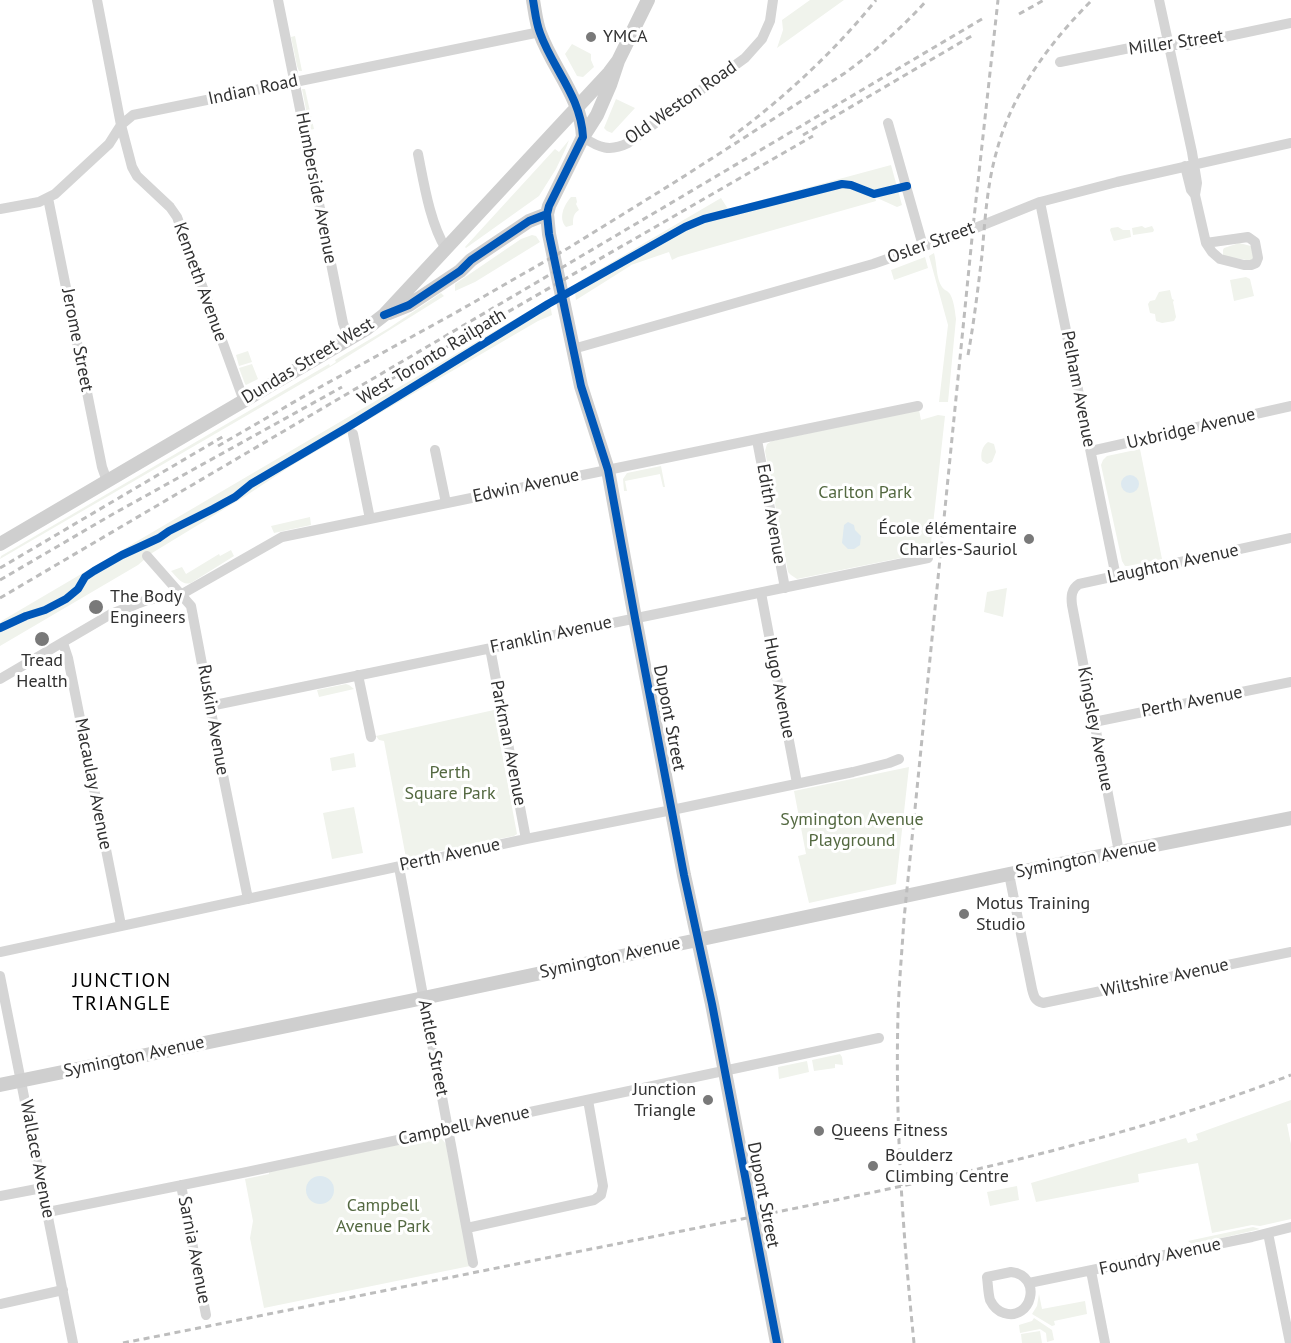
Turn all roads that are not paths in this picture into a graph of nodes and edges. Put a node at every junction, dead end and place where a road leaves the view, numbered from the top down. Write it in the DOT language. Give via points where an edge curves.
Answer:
graph roads {
  1 [pos="97,0"];
  2 [pos="278,0"];
  3 [pos="533,0"];
  4 [pos="648,0"];
  5 [pos="773,0"];
  6 [pos="1160,0"];
  7 [pos="1291,23"];
  8 [pos="540,32"];
  9 [pos="1168,44"];
  10 [pos="618,61"];
  11 [pos="1060,62"];
  12 [pos="295,82"];
  13 [pos="578,108"];
  14 [pos="888,123"];
  15 [pos="122,125"];
  16 [pos="583,137"];
  17 [pos="1291,143"];
  18 [pos="418,154"];
  19 [pos="1189,165"];
  20 [pos="48,198"];
  21 [pos="1040,202"];
  22 [pos="0,209"];
  23 [pos="547,214"];
  24 [pos="1206,243"];
  25 [pos="923,246"];
  26 [pos="446,249"];
  27 [pos="471,260"];
  28 [pos="384,315"];
  29 [pos="349,339"];
  30 [pos="573,349"];
  31 [pos="244,401"];
  32 [pos="918,406"];
  33 [pos="1291,406"];
  34 [pos="353,434"];
  35 [pos="758,440"];
  36 [pos="435,450"];
  37 [pos="1091,451"];
  38 [pos="608,470"];
  39 [pos="107,481"];
  40 [pos="446,503"];
  41 [pos="370,519"];
  42 [pos="1291,538"];
  43 [pos="0,543"];
  44 [pos="147,556"];
  45 [pos="928,558"];
  46 [pos="1116,577"];
  47 [pos="784,588"];
  48 [pos="761,593"];
  49 [pos="182,594"];
  50 [pos="1071,606"];
  51 [pos="634,618"];
  52 [pos="63,643"];
  53 [pos="490,648"];
  54 [pos="358,675"];
  55 [pos="0,679"];
  56 [pos="1291,682"];
  57 [pos="210,706"];
  58 [pos="1094,722"];
  59 [pos="371,737"];
  60 [pos="899,759"];
  61 [pos="797,783"];
  62 [pos="672,810"];
  63 [pos="1291,818"];
  64 [pos="526,838"];
  65 [pos="1119,852"];
  66 [pos="399,867"];
  67 [pos="1009,874"];
  68 [pos="248,899"];
  69 [pos="121,925"];
  70 [pos="698,940"];
  71 [pos="0,952"];
  72 [pos="1291,952"];
  73 [pos="0,976"];
  74 [pos="423,998"];
  75 [pos="879,1038"];
  76 [pos="724,1071"];
  77 [pos="22,1080"];
  78 [pos="0,1085"];
  79 [pos="588,1100"];
  80 [pos="448,1130"];
  81 [pos="181,1185"];
  82 [pos="42,1188"];
  83 [pos="0,1196"];
  84 [pos="48,1212"];
  85 [pos="1291,1227"];
  86 [pos="467,1228"];
  87 [pos="1268,1233"];
  88 [pos="473,1263"];
  89 [pos="1091,1271"];
  90 [pos="1029,1283"];
  91 [pos="63,1290"];
  92 [pos="0,1304"];
  93 [pos="206,1315"];
  94 [pos="73,1343"];
  95 [pos="777,1343"];
  96 [pos="1105,1343"];
  97 [pos="1290,1343"];
  1 -- 15 [label="street, Kenneth Avenue"];
  2 -- 12 [label="street, Humberside Avenue"];
  3 -- 8 [label="main road"];
  4 -- 10 [label="main road, Dundas Street West"];
  5 -- 16 [label="street, Old Weston Road" via="762,39 745,58 628,143 619,148 601,147"];
  6 -- 9 [label="street"];
  7 -- 9 [label="street, Miller Street" via="1186,45"];
  8 -- 12 [label="street, Indian Road"];
  8 -- 13 [label="main road"];
  9 -- 11 [label="street, Miller Street" via="1160,42"];
  9 -- 19 [label="street"];
  10 -- 13 [label="main road, Dundas Street West"];
  10 -- 16 [label="main road, Dupont Street" via="597,115"];
  12 -- 15 [label="street, Indian Road" via="133,116"];
  12 -- 29 [label="street, Humberside Avenue"];
  13 -- 16 [label="main road"];
  13 -- 26 [label="main road, Dundas Street West"];
  14 -- 25 [label="street"];
  15 -- 20 [label="street, Indian Road" via="109,144"];
  15 -- 31 [label="street, Kenneth Avenue" via="134,172 177,217"];
  16 -- 23 [label="main road, Dupont Street"];
  17 -- 19 [label="street, Osler Street"];
  18 -- 26 [label="street" via="438,237"];
  19 -- 21 [label="street, Osler Street"];
  19 -- 24 [label="street" via="1197,186"];
  20 -- 22 [label="street, Indian Road"];
  20 -- 39 [label="street, Jerome Street"];
  21 -- 25 [label="street, Osler Street"];
  21 -- 37 [label="street, Pelham Avenue"];
  23 -- 27 [label="main road" via="529,221"];
  23 -- 30 [label="main road, Dupont Street"];
  25 -- 30 [label="street, Osler Street" via="873,264"];
  26 -- 27 [label="main road" via="457,260"];
  26 -- 28 [label="main road, Dundas Street West"];
  27 -- 28 [label="main road" via="409,305"];
  28 -- 29 [label="main road, Dundas Street West"];
  29 -- 31 [label="main road, Dundas Street West"];
  30 -- 38 [label="main road, Dupont Street"];
  31 -- 39 [label="main road, Dundas Street West"];
  32 -- 35 [label="street, Edwin Avenue"];
  33 -- 37 [label="street, Uxbridge Avenue"];
  34 -- 41 [label="street"];
  35 -- 38 [label="street, Edwin Avenue"];
  35 -- 47 [label="street, Edith Avenue"];
  36 -- 40 [label="street"];
  37 -- 46 [label="street, Pelham Avenue"];
  38 -- 40 [label="street, Edwin Avenue"];
  38 -- 51 [label="main road, Dupont Street"];
  39 -- 43 [label="main road, Dundas Street West"];
  40 -- 41 [label="street, Edwin Avenue"];
  41 -- 49 [label="street, Edwin Avenue" via="282,537"];
  42 -- 46 [label="street, Laughton Avenue"];
  44 -- 49 [label="street, Ruskin Avenue"];
  45 -- 47 [label="street, Franklin Avenue"];
  46 -- 50 [label="street, Laughton Avenue" via="1074,587"];
  47 -- 48 [label="street, Franklin Avenue"];
  48 -- 51 [label="street, Franklin Avenue"];
  48 -- 61 [label="street, Hugo Avenue"];
  49 -- 52 [label="street" via="147,600 111,614"];
  49 -- 57 [label="street, Ruskin Avenue" via="191,606"];
  50 -- 58 [label="street, Kingsley Avenue"];
  51 -- 53 [label="street, Franklin Avenue"];
  51 -- 62 [label="main road, Dupont Street"];
  52 -- 55 [label="street"];
  52 -- 69 [label="street, Macaulay Avenue"];
  53 -- 54 [label="street, Franklin Avenue"];
  53 -- 64 [label="street, Parkman Avenue"];
  54 -- 57 [label="street, Franklin Avenue"];
  54 -- 59 [label="street"];
  56 -- 58 [label="street, Perth Avenue"];
  57 -- 68 [label="street, Ruskin Avenue"];
  58 -- 65 [label="street, Kingsley Avenue"];
  60 -- 61 [label="street, Perth Avenue"];
  61 -- 62 [label="street, Perth Avenue"];
  62 -- 64 [label="street, Perth Avenue"];
  62 -- 70 [label="main road, Dupont Street"];
  63 -- 65 [label="main road, Symington Avenue"];
  64 -- 66 [label="street, Perth Avenue"];
  65 -- 67 [label="main road, Symington Avenue"];
  66 -- 68 [label="street, Perth Avenue"];
  66 -- 74 [label="street, Antler Street"];
  67 -- 70 [label="main road, Symington Avenue"];
  67 -- 72 [label="street, Wiltshire Avenue" via="1038,1002"];
  68 -- 69 [label="street, Perth Avenue"];
  69 -- 71 [label="street, Perth Avenue"];
  70 -- 74 [label="main road, Symington Avenue"];
  70 -- 76 [label="main road, Dupont Street"];
  73 -- 77 [label="street, Wallace Avenue"];
  74 -- 77 [label="main road, Symington Avenue"];
  74 -- 80 [label="street, Antler Street"];
  75 -- 76 [label="street, Campbell Avenue"];
  76 -- 79 [label="street, Campbell Avenue"];
  76 -- 95 [label="main road, Dupont Street"];
  77 -- 78 [label="main road, Symington Avenue"];
  77 -- 82 [label="street, Wallace Avenue"];
  79 -- 80 [label="street, Campbell Avenue"];
  79 -- 86 [label="street" via="603,1186 600,1197"];
  80 -- 81 [label="street, Campbell Avenue"];
  80 -- 86 [label="street, Antler Street"];
  81 -- 84 [label="street, Campbell Avenue"];
  81 -- 93 [label="street, Sarnia Avenue"];
  82 -- 83 [label="street"];
  82 -- 84 [label="street, Wallace Avenue"];
  84 -- 91 [label="street, Wallace Avenue"];
  85 -- 87 [label="street, Foundry Avenue"];
  86 -- 88 [label="street, Antler Street"];
  87 -- 89 [label="street, Foundry Avenue"];
  87 -- 97 [label="street"];
  89 -- 90 [label="street, Foundry Avenue"];
  89 -- 96 [label="street"];
  90 -- 90 [label="street" via="1011,1272 987,1277 991,1302 997,1310 1019,1312 1028,1304"];
  91 -- 92 [label="street"];
  91 -- 94 [label="street, Wallace Avenue"];
}
